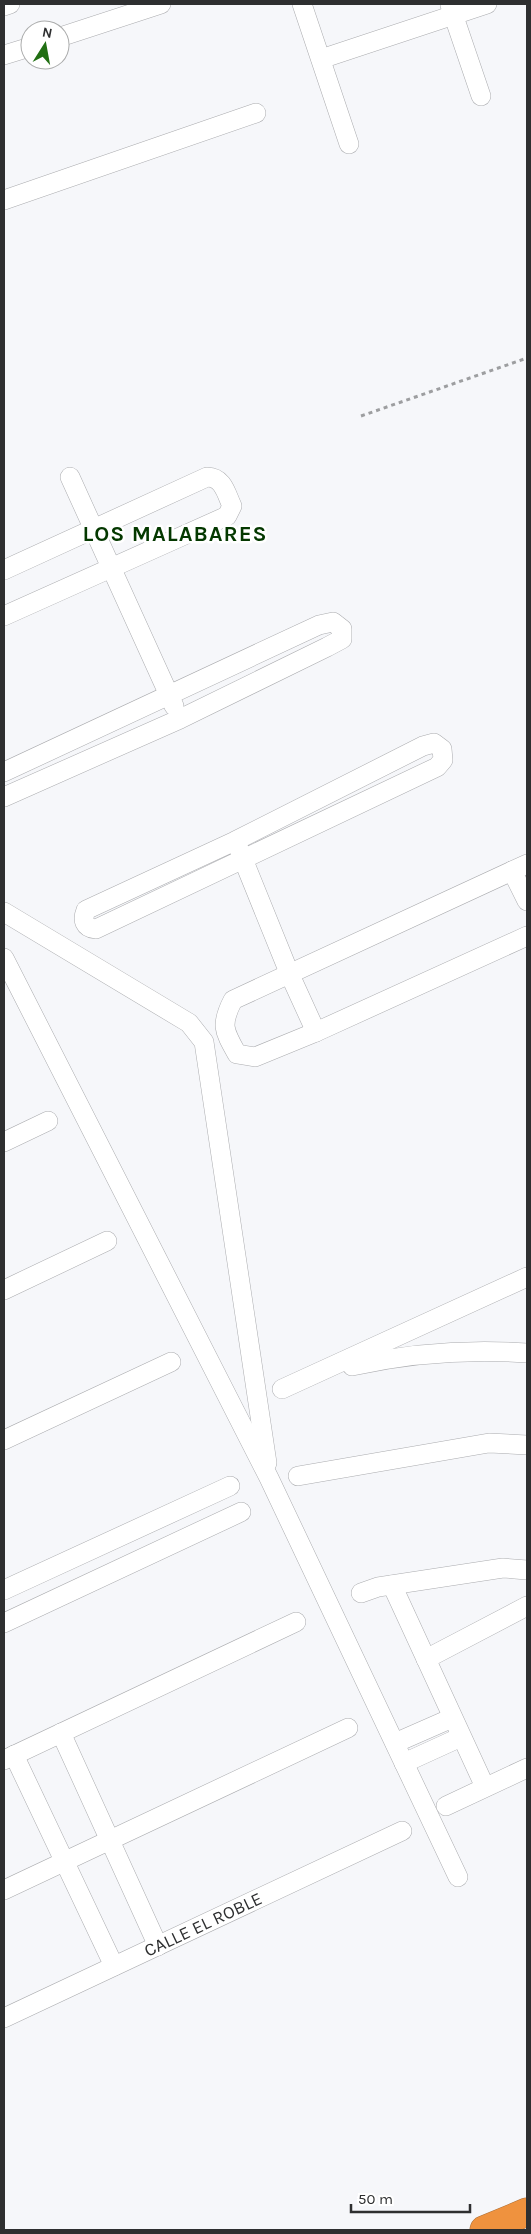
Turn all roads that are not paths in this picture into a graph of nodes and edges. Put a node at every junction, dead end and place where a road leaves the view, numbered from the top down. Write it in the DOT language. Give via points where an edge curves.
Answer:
graph roads {
  1 [pos="10,4"];
  2 [pos="161,4"];
  3 [pos="302,4"];
  4 [pos="487,4"];
  5 [pos="4,6"];
  6 [pos="451,10"];
  7 [pos="70,34"];
  8 [pos="20,50"];
  9 [pos="4,56"];
  10 [pos="321,59"];
  11 [pos="481,96"];
  12 [pos="256,113"];
  13 [pos="349,144"];
  14 [pos="4,200"];
  15 [pos="70,477"];
  16 [pos="94,529"];
  17 [pos="111,568"];
  18 [pos="4,570"];
  19 [pos="4,616"];
  20 [pos="169,694"];
  21 [pos="180,718"];
  22 [pos="4,772"];
  23 [pos="4,798"];
  24 [pos="235,841"];
  25 [pos="244,859"];
  26 [pos="519,867"];
  27 [pos="527,901"];
  28 [pos="4,912"];
  29 [pos="527,936"];
  30 [pos="4,958"];
  31 [pos="290,975"];
  32 [pos="316,1032"];
  33 [pos="226,1034"];
  34 [pos="204,1042"];
  35 [pos="48,1121"];
  36 [pos="4,1142"];
  37 [pos="107,1241"];
  38 [pos="527,1277"];
  39 [pos="4,1290"];
  40 [pos="527,1353"];
  41 [pos="170,1362"];
  42 [pos="317,1373"];
  43 [pos="282,1389"];
  44 [pos="4,1440"];
  45 [pos="527,1444"];
  46 [pos="298,1476"];
  47 [pos="269,1478"];
  48 [pos="230,1486"];
  49 [pos="241,1512"];
  50 [pos="527,1570"];
  51 [pos="392,1585"];
  52 [pos="4,1590"];
  53 [pos="361,1593"];
  54 [pos="527,1606"];
  55 [pos="296,1622"];
  56 [pos="4,1623"];
  57 [pos="426,1659"];
  58 [pos="452,1718"];
  59 [pos="348,1728"];
  60 [pos="61,1733"];
  61 [pos="461,1737"];
  62 [pos="395,1743"];
  63 [pos="9,1757"];
  64 [pos="404,1763"];
  65 [pos="527,1768"];
  66 [pos="485,1787"];
  67 [pos="446,1806"];
  68 [pos="402,1831"];
  69 [pos="110,1840"];
  70 [pos="65,1861"];
  71 [pos="458,1877"];
  72 [pos="4,1890"];
  73 [pos="158,1946"];
  74 [pos="114,1966"];
  75 [pos="4,2018"];
  76 [pos="527,2212"];
  77 [pos="484,2230"];
  1 -- 5 [label="street"];
  2 -- 7 [label="street"];
  3 -- 10 [label="street"];
  4 -- 6 [label="street"];
  6 -- 10 [label="street"];
  6 -- 11 [label="street"];
  8 -- 9 [label="street"];
  10 -- 13 [label="street"];
  12 -- 14 [label="street"];
  15 -- 16 [label="street"];
  16 -- 17 [label="street"];
  16 -- 17 [label="street" via="207,477 220,480 232,506 227,516"];
  16 -- 18 [label="street"];
  17 -- 19 [label="street"];
  17 -- 20 [label="street"];
  20 -- 21 [label="street"];
  20 -- 21 [label="street" via="319,625 333,622 342,629 342,639"];
  20 -- 22 [label="street"];
  21 -- 23 [label="street"];
  24 -- 25 [label="street"];
  24 -- 25 [label="street" via="86,910 83,917 85,925 96,929"];
  24 -- 25 [label="street" via="424,746 434,744 442,748 443,760 437,767"];
  25 -- 31 [label="street"];
  26 -- 27 [label="street"];
  26 -- 31 [label="street"];
  28 -- 34 [label="street" via="189,1023"];
  29 -- 32 [label="street"];
  30 -- 47 [label="street"];
  31 -- 32 [label="street"];
  31 -- 33 [label="street" via="233,1000 224,1017"];
  32 -- 33 [label="street" via="255,1057 237,1054"];
  33 -- 34 [label="street"];
  34 -- 47 [label="street"];
  35 -- 36 [label="street"];
  37 -- 39 [label="street"];
  38 -- 42 [label="street"];
  40 -- 42 [label="street" via="489,1350 399,1356"];
  41 -- 44 [label="street"];
  42 -- 43 [label="street"];
  45 -- 46 [label="street" via="489,1444"];
  47 -- 62 [label="street"];
  48 -- 52 [label="street"];
  49 -- 56 [label="street"];
  50 -- 51 [label="street" via="503,1568"];
  51 -- 53 [label="street" via="378,1586"];
  51 -- 57 [label="street"];
  54 -- 57 [label="street"];
  55 -- 60 [label="street"];
  57 -- 58 [label="street"];
  58 -- 61 [label="street"];
  58 -- 62 [label="street"];
  59 -- 69 [label="street"];
  60 -- 63 [label="street"];
  60 -- 69 [label="street"];
  61 -- 64 [label="street"];
  61 -- 66 [label="street"];
  62 -- 64 [label="street"];
  63 -- 70 [label="street"];
  64 -- 71 [label="street"];
  65 -- 66 [label="street"];
  66 -- 67 [label="street"];
  68 -- 73 [label="street, CALLE EL ROBLE"];
  69 -- 70 [label="street"];
  69 -- 73 [label="street"];
  70 -- 72 [label="street"];
  70 -- 74 [label="street"];
  73 -- 74 [label="street, CALLE EL ROBLE"];
  74 -- 75 [label="street, CALLE EL ROBLE"];
  76 -- 77 [label="highway"];
}
